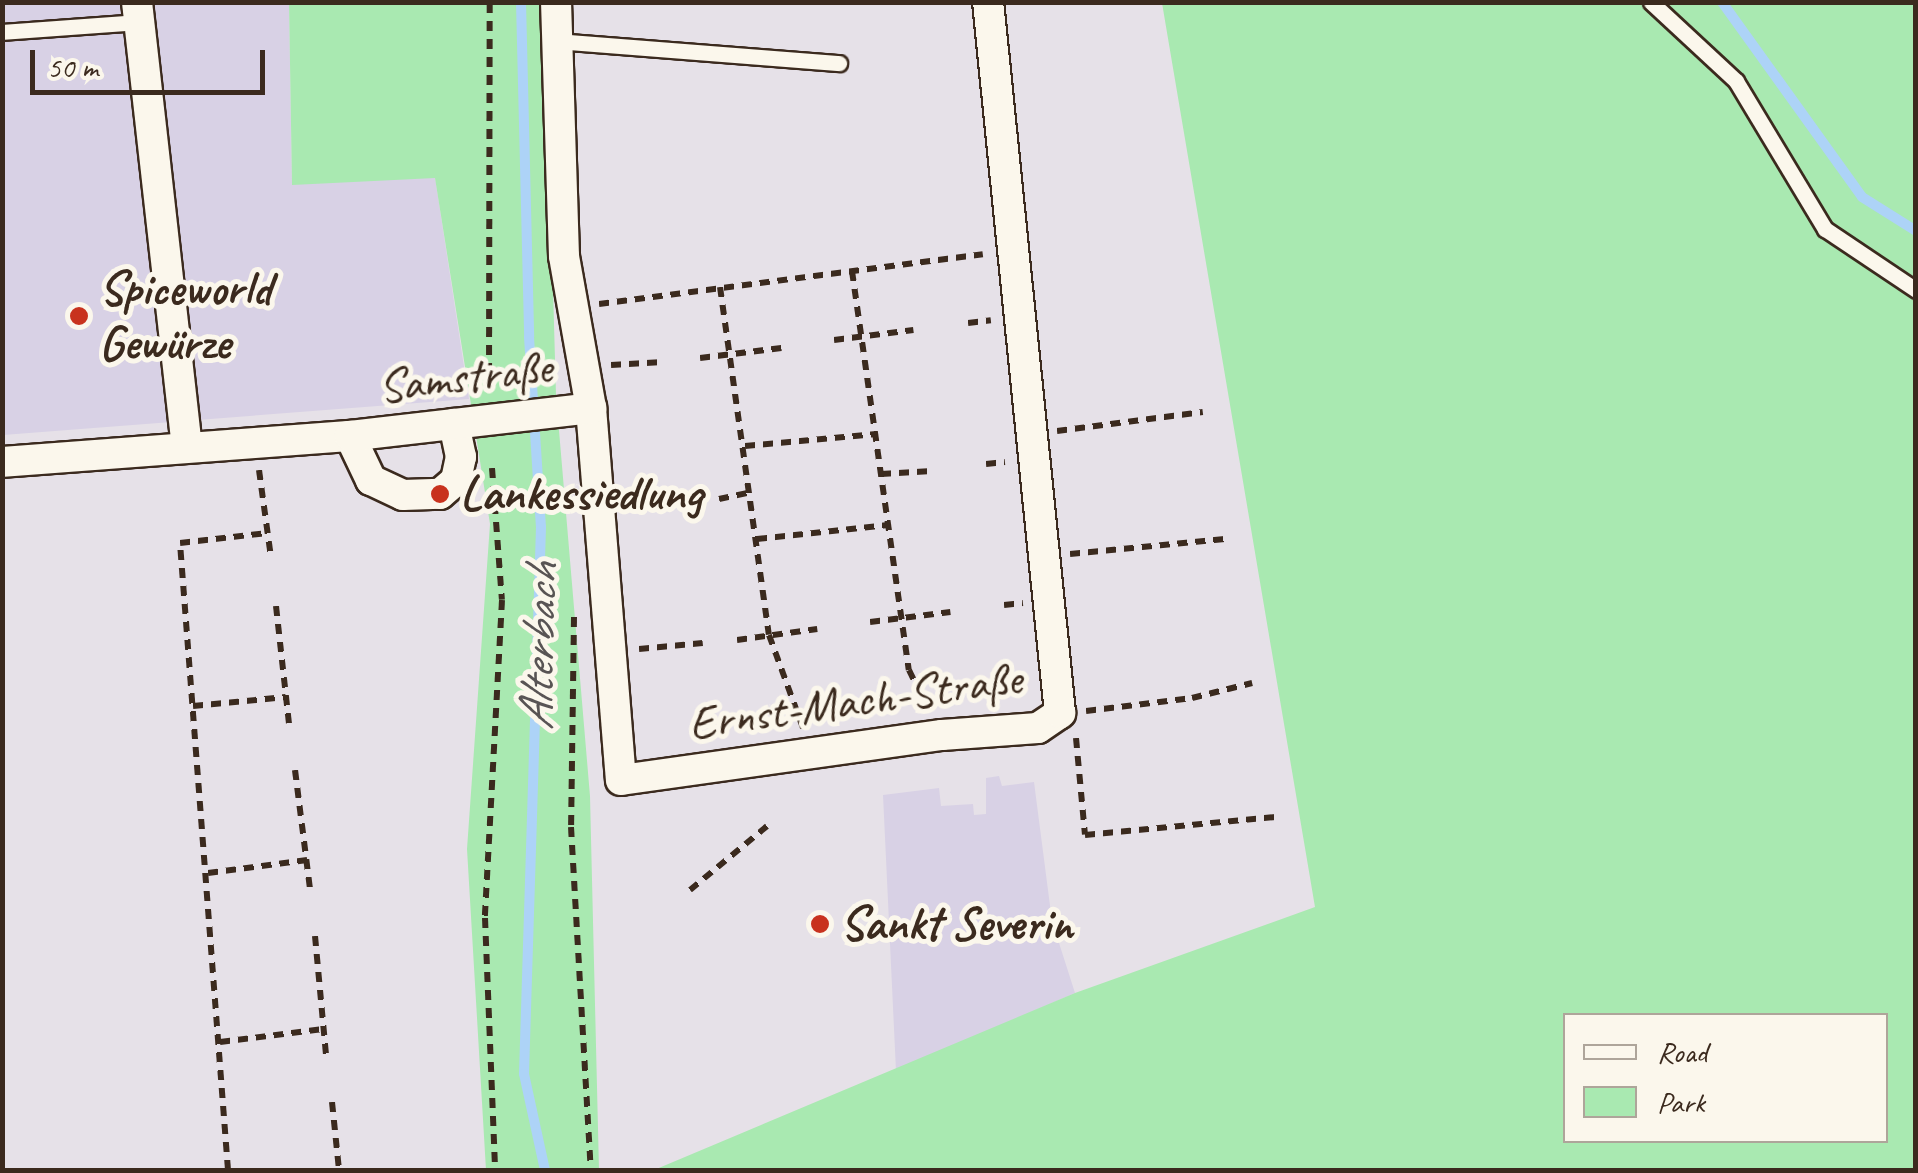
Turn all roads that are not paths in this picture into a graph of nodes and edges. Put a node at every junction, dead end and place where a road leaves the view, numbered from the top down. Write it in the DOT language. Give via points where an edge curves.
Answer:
graph roads {
  1 [pos="556,2"];
  2 [pos="988,2"];
  3 [pos="1651,2"];
  4 [pos="138,12"];
  5 [pos="2,32"];
  6 [pos="557,41"];
  7 [pos="839,64"];
  8 [pos="1916,290"];
  9 [pos="591,408"];
  10 [pos="454,424"];
  11 [pos="350,436"];
  12 [pos="186,447"];
  13 [pos="2,462"];
  1 -- 6 [label="street, Samstraße"];
  2 -- 9 [label="street, Ernst-Mach-Straße" via="1067,713 1038,728 942,734 621,780"];
  3 -- 8 [label="lane" via="1736,82 1826,229"];
  4 -- 5 [label="lane"];
  4 -- 12 [label="street"];
  6 -- 7 [label="lane"];
  6 -- 9 [label="street, Samstraße" via="564,256"];
  9 -- 10 [label="street, Samstraße" via="493,411"];
  10 -- 11 [label="street, Samstraße"];
  10 -- 11 [label="street" via="461,457 456,480 440,494 404,495 371,480"];
  11 -- 12 [label="street, Samstraße"];
  12 -- 13 [label="street, Samstraße"];
}
